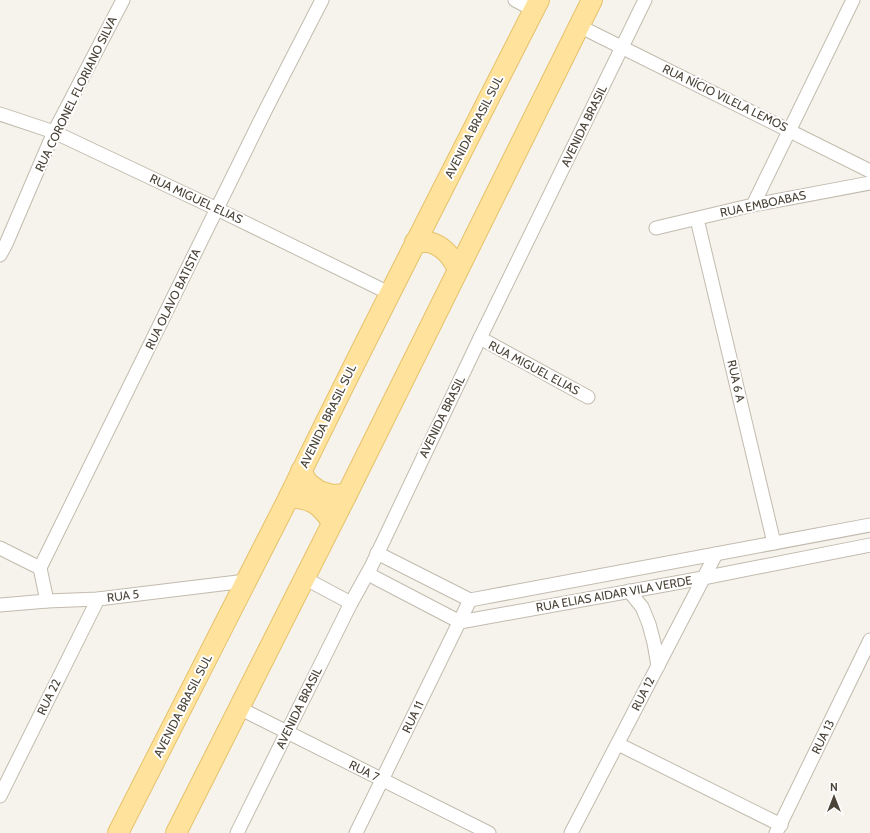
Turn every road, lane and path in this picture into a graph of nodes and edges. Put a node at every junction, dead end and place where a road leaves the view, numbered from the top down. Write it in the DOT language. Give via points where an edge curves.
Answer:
graph roads {
  1 [pos="124,0"];
  2 [pos="322,0"];
  3 [pos="515,0"];
  4 [pos="592,0"];
  5 [pos="645,0"];
  6 [pos="853,0"];
  7 [pos="536,5"];
  8 [pos="579,26"];
  9 [pos="622,47"];
  10 [pos="0,114"];
  11 [pos="789,130"];
  12 [pos="54,132"];
  13 [pos="870,170"];
  14 [pos="870,183"];
  15 [pos="753,205"];
  16 [pos="217,209"];
  17 [pos="697,219"];
  18 [pos="424,224"];
  19 [pos="656,228"];
  20 [pos="415,242"];
  21 [pos="470,246"];
  22 [pos="0,255"];
  23 [pos="458,269"];
  24 [pos="389,293"];
  25 [pos="480,338"];
  26 [pos="588,397"];
  27 [pos="301,471"];
  28 [pos="346,494"];
  29 [pos="289,497"];
  30 [pos="332,522"];
  31 [pos="870,525"];
  32 [pos="774,543"];
  33 [pos="870,545"];
  34 [pos="0,548"];
  35 [pos="377,553"];
  36 [pos="716,554"];
  37 [pos="40,568"];
  38 [pos="368,574"];
  39 [pos="304,578"];
  40 [pos="704,578"];
  41 [pos="246,581"];
  42 [pos="629,591"];
  43 [pos="98,599"];
  44 [pos="470,600"];
  45 [pos="47,601"];
  46 [pos="351,603"];
  47 [pos="0,605"];
  48 [pos="460,622"];
  49 [pos="870,640"];
  50 [pos="658,666"];
  51 [pos="239,708"];
  52 [pos="287,733"];
  53 [pos="618,744"];
  54 [pos="382,780"];
  55 [pos="0,796"];
  56 [pos="779,829"];
  57 [pos="118,833"];
  58 [pos="176,833"];
  59 [pos="237,833"];
  60 [pos="356,833"];
  61 [pos="489,833"];
  62 [pos="571,833"];
  1 -- 12 [label="street, RUA CORONEL FLORIANO SILVA"];
  2 -- 16 [label="street, RUA OLAVO BATISTA"];
  3 -- 7 [label="street"];
  4 -- 8 [label="main road"];
  5 -- 9 [label="street, AVENIDA BRASIL"];
  6 -- 11 [label="street"];
  7 -- 18 [label="main road, AVENIDA BRASIL SUL"];
  8 -- 9 [label="street, RUA NÍCIO VILELA LEMOS"];
  8 -- 21 [label="main road"];
  9 -- 11 [label="street, RUA NÍCIO VILELA LEMOS"];
  9 -- 25 [label="street, AVENIDA BRASIL"];
  10 -- 12 [label="street, RUA MIGUEL ELIAS"];
  11 -- 13 [label="street, RUA NÍCIO VILELA LEMOS"];
  11 -- 15 [label="street"];
  12 -- 16 [label="street, RUA MIGUEL ELIAS"];
  12 -- 22 [label="street, RUA CORONEL FLORIANO SILVA"];
  14 -- 15 [label="street, RUA EMBOABAS"];
  15 -- 17 [label="street, RUA EMBOABAS"];
  16 -- 24 [label="street, RUA MIGUEL ELIAS"];
  16 -- 37 [label="street, RUA OLAVO BATISTA"];
  17 -- 19 [label="street, RUA EMBOABAS"];
  17 -- 32 [label="street, RUA 6 A"];
  18 -- 20 [label="main road, AVENIDA BRASIL SUL"];
  18 -- 21 [label="main road" via="445,239"];
  20 -- 23 [label="main road" via="428,242 441,247 451,256"];
  20 -- 24 [label="main road, AVENIDA BRASIL SUL"];
  21 -- 23 [label="main road"];
  23 -- 28 [label="main road"];
  24 -- 27 [label="main road, AVENIDA BRASIL SUL"];
  25 -- 26 [label="street, RUA MIGUEL ELIAS"];
  25 -- 35 [label="street, AVENIDA BRASIL"];
  27 -- 28 [label="main road" via="308,483 319,491 333,495"];
  27 -- 29 [label="main road, AVENIDA BRASIL SUL"];
  28 -- 30 [label="main road"];
  29 -- 30 [label="main road" via="302,498 314,503"];
  29 -- 41 [label="main road, AVENIDA BRASIL SUL"];
  30 -- 39 [label="main road"];
  31 -- 32 [label="street, RUA ELIAS AIDAR VILA VERDE"];
  32 -- 36 [label="street, RUA ELIAS AIDAR VILA VERDE"];
  33 -- 40 [label="street, RUA ELIAS AIDAR VILA VERDE"];
  34 -- 37 [label="street"];
  35 -- 38 [label="street, AVENIDA BRASIL"];
  35 -- 44 [label="street"];
  36 -- 40 [label="street, RUA 12"];
  36 -- 44 [label="street, RUA ELIAS AIDAR VILA VERDE"];
  37 -- 45 [label="street"];
  38 -- 46 [label="street, AVENIDA BRASIL"];
  38 -- 48 [label="street"];
  39 -- 46 [label="street"];
  39 -- 51 [label="main road"];
  40 -- 42 [label="street, RUA ELIAS AIDAR VILA VERDE"];
  40 -- 50 [label="street, RUA 12"];
  41 -- 43 [label="street, RUA 5"];
  41 -- 57 [label="main road, AVENIDA BRASIL SUL"];
  42 -- 48 [label="street, RUA ELIAS AIDAR VILA VERDE"];
  42 -- 50 [label="street" via="642,607 649,624"];
  43 -- 45 [label="street, RUA 5"];
  43 -- 55 [label="street, RUA 22"];
  44 -- 48 [label="street, RUA 11"];
  45 -- 47 [label="street, RUA 5"];
  46 -- 52 [label="street, AVENIDA BRASIL"];
  48 -- 54 [label="street, RUA 11"];
  49 -- 56 [label="street, RUA 13"];
  50 -- 53 [label="street, RUA 12"];
  51 -- 52 [label="street, RUA 7"];
  51 -- 58 [label="main road"];
  52 -- 54 [label="street, RUA 7"];
  52 -- 59 [label="street, AVENIDA BRASIL"];
  53 -- 56 [label="street"];
  53 -- 62 [label="street, RUA 12"];
  54 -- 60 [label="street, RUA 11"];
  54 -- 61 [label="street, RUA 7"];
}
